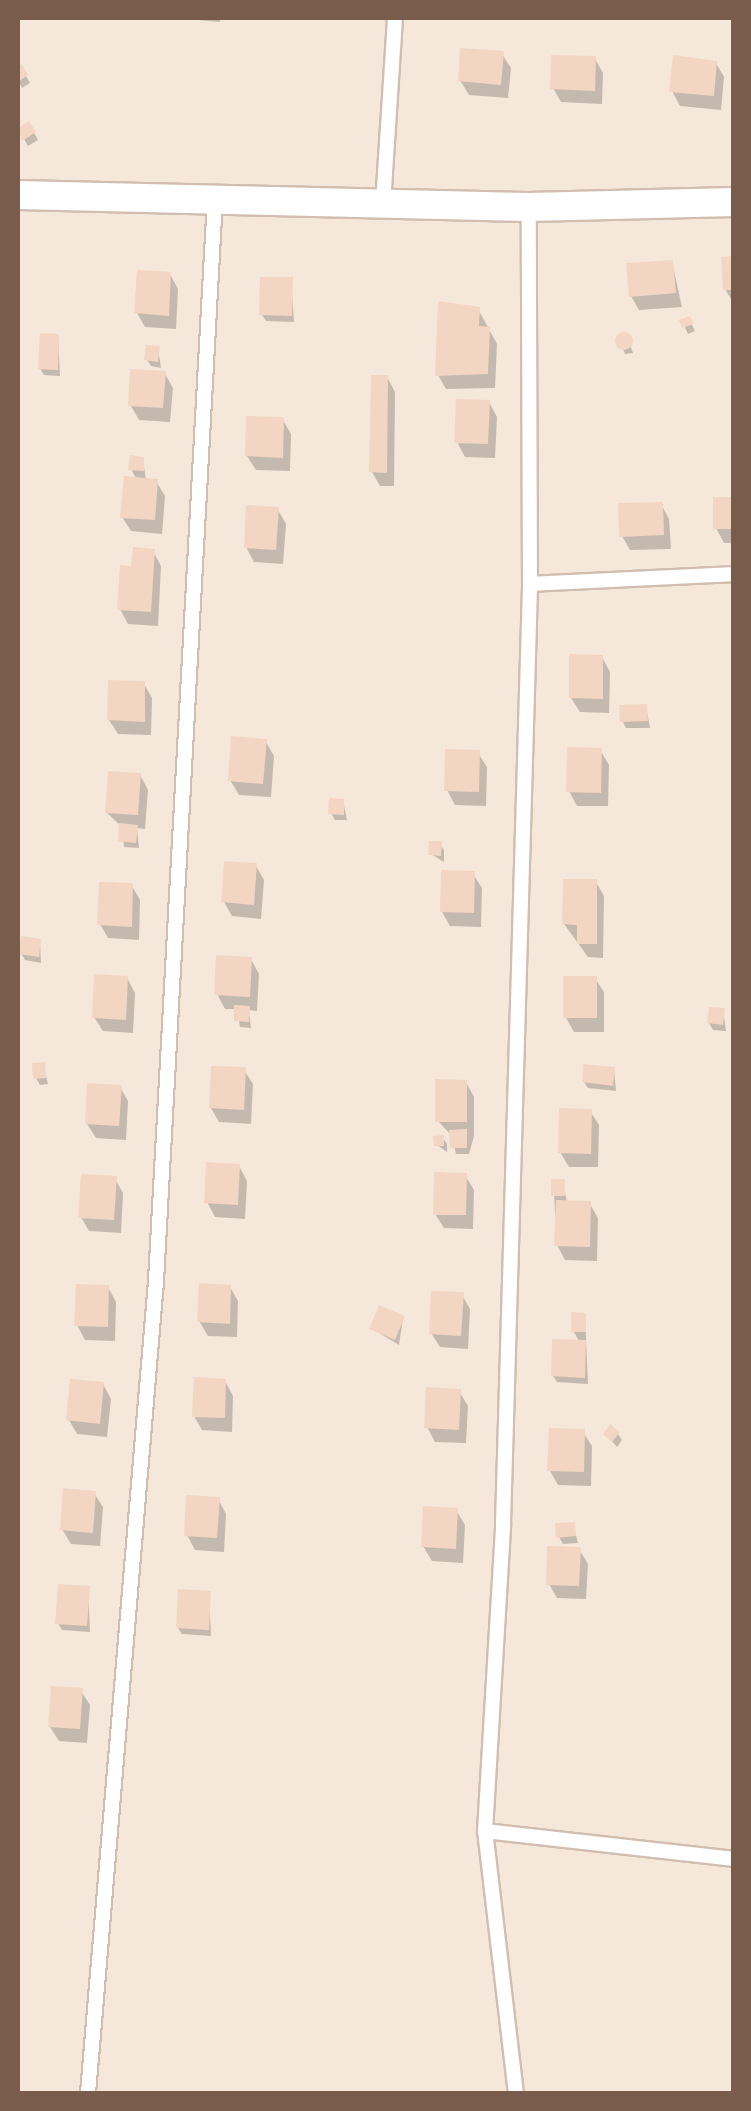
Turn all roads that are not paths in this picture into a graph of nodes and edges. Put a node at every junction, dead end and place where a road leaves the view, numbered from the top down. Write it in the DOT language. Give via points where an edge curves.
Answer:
graph roads {
  1 [pos="394,18"];
  2 [pos="18,195"];
  3 [pos="215,198"];
  4 [pos="734,202"];
  5 [pos="383,205"];
  6 [pos="529,207"];
  7 [pos="734,574"];
  8 [pos="530,584"];
  9 [pos="486,1831"];
  10 [pos="734,1859"];
  11 [pos="88,2093"];
  12 [pos="516,2094"];
  1 -- 5 [label="lane"];
  2 -- 3 [label="street"];
  3 -- 5 [label="street"];
  3 -- 11 [label="lane" via="156,1282"];
  4 -- 6 [label="street"];
  5 -- 6 [label="street"];
  6 -- 8 [label="lane"];
  7 -- 8 [label="lane"];
  8 -- 9 [label="lane" via="502,1524"];
  9 -- 10 [label="lane"];
  9 -- 12 [label="lane"];
}
